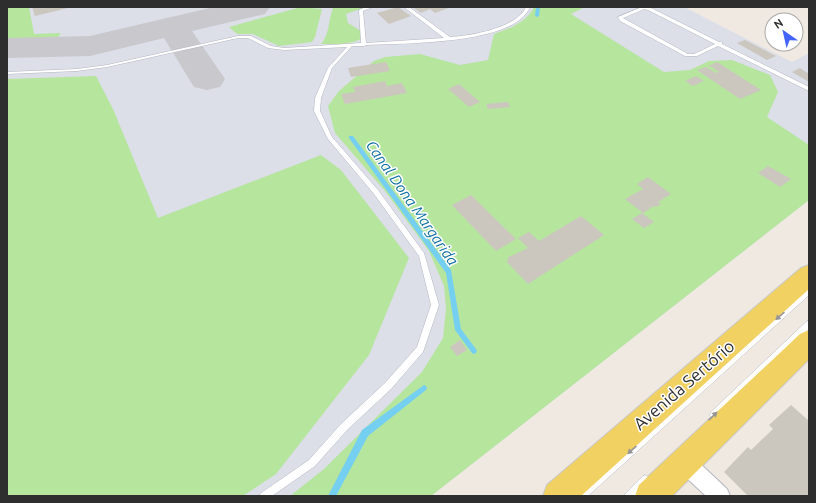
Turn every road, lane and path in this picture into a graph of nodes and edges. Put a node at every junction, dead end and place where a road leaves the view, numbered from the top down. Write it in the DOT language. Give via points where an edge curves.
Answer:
graph roads {
  1 [pos="371,7"];
  2 [pos="406,7"];
  3 [pos="528,7"];
  4 [pos="449,39"];
  5 [pos="720,44"];
  6 [pos="364,45"];
  7 [pos="350,46"];
  8 [pos="7,72"];
  9 [pos="809,89"];
  10 [pos="809,275"];
  11 [pos="809,290"];
  12 [pos="809,324"];
  13 [pos="809,342"];
  14 [pos="708,420"];
  15 [pos="682,460"];
  16 [pos="651,485"];
  17 [pos="264,496"];
  18 [pos="558,496"];
  19 [pos="581,496"];
  20 [pos="629,496"];
  21 [pos="720,496"];
  1 -- 6 [label="lane" via="361,10"];
  2 -- 4 [label="lane"];
  3 -- 4 [label="lane" via="526,12 511,24 497,30"];
  4 -- 6 [label="lane"];
  5 -- 5 [label="lane" via="695,55 687,55 620,17 647,8"];
  5 -- 9 [label="lane"];
  6 -- 7 [label="lane"];
  7 -- 8 [label="lane" via="284,49 238,37 107,66 58,71"];
  7 -- 17 [label="lane" via="330,68 318,98 317,111 330,138 376,192 422,255 435,305 420,349 388,386 344,427 312,463"];
  10 -- 18 [label="main road, Avenida Sertório"];
  11 -- 19 [label="lane, one-way"];
  14 -- 12 [label="lane, one-way"];
  13 -- 15 [label="main road"];
  15 -- 16 [label="main road"];
  15 -- 21 [label="street"];
  16 -- 20 [label="lane"];
}
